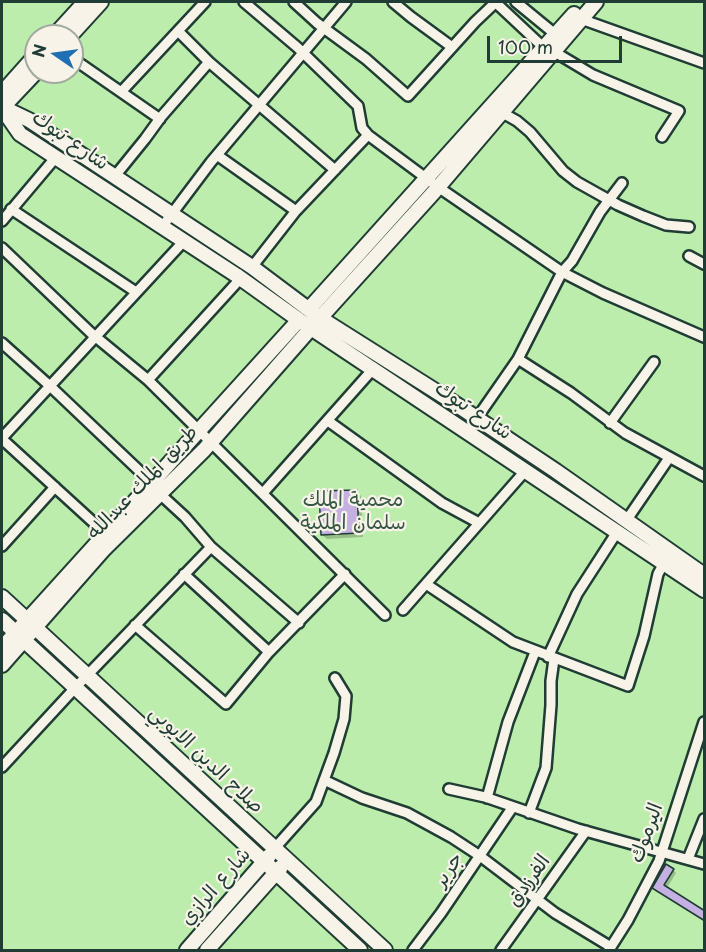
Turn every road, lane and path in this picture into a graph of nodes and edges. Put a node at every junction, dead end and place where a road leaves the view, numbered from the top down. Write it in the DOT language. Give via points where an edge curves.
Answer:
graph roads {
  1 [pos="85,2"];
  2 [pos="101,2"];
  3 [pos="205,2"];
  4 [pos="244,2"];
  5 [pos="294,2"];
  6 [pos="346,2"];
  7 [pos="393,2"];
  8 [pos="495,2"];
  9 [pos="516,2"];
  10 [pos="585,2"];
  11 [pos="596,2"];
  12 [pos="581,19"];
  13 [pos="65,24"];
  14 [pos="81,24"];
  15 [pos="324,28"];
  16 [pos="178,31"];
  17 [pos="555,34"];
  18 [pos="452,47"];
  19 [pos="548,49"];
  20 [pos="303,52"];
  21 [pos="208,62"];
  22 [pos="705,63"];
  23 [pos="84,66"];
  24 [pos="24,68"];
  25 [pos="25,84"];
  26 [pos="121,92"];
  27 [pos="2,93"];
  28 [pos="259,106"];
  29 [pos="2,108"];
  30 [pos="501,112"];
  31 [pos="159,119"];
  32 [pos="368,135"];
  33 [pos="662,137"];
  34 [pos="217,155"];
  35 [pos="56,157"];
  36 [pos="335,170"];
  37 [pos="115,177"];
  38 [pos="427,177"];
  39 [pos="622,183"];
  40 [pos="438,187"];
  41 [pos="609,200"];
  42 [pos="12,209"];
  43 [pos="296,211"];
  44 [pos="172,213"];
  45 [pos="2,221"];
  46 [pos="162,226"];
  47 [pos="689,227"];
  48 [pos="184,241"];
  49 [pos="2,248"];
  50 [pos="688,256"];
  51 [pos="705,264"];
  52 [pos="252,267"];
  53 [pos="562,272"];
  54 [pos="241,278"];
  55 [pos="136,292"];
  56 [pos="304,315"];
  57 [pos="316,323"];
  58 [pos="95,336"];
  59 [pos="705,337"];
  60 [pos="2,343"];
  61 [pos="518,359"];
  62 [pos="654,362"];
  63 [pos="374,369"];
  64 [pos="148,380"];
  65 [pos="50,386"];
  66 [pos="477,418"];
  67 [pos="328,421"];
  68 [pos="610,423"];
  69 [pos="199,430"];
  70 [pos="3,434"];
  71 [pos="210,443"];
  72 [pos="669,458"];
  73 [pos="526,470"];
  74 [pos="705,476"];
  75 [pos="151,482"];
  76 [pos="55,487"];
  77 [pos="262,493"];
  78 [pos="160,494"];
  79 [pos="479,523"];
  80 [pos="621,526"];
  81 [pos="105,532"];
  82 [pos="2,546"];
  83 [pos="211,547"];
  84 [pos="664,563"];
  85 [pos="184,574"];
  86 [pos="345,574"];
  87 [pos="705,575"];
  88 [pos="426,584"];
  89 [pos="705,590"];
  90 [pos="2,597"];
  91 [pos="403,610"];
  92 [pos="385,615"];
  93 [pos="2,620"];
  94 [pos="299,623"];
  95 [pos="31,624"];
  96 [pos="135,625"];
  97 [pos="20,637"];
  98 [pos="2,648"];
  99 [pos="269,652"];
  100 [pos="535,652"];
  101 [pos="551,658"];
  102 [pos="2,665"];
  103 [pos="86,676"];
  104 [pos="335,678"];
  105 [pos="75,688"];
  106 [pos="705,722"];
  107 [pos="2,767"];
  108 [pos="324,780"];
  109 [pos="449,789"];
  110 [pos="487,798"];
  111 [pos="512,808"];
  112 [pos="529,813"];
  113 [pos="705,819"];
  114 [pos="586,831"];
  115 [pos="274,849"];
  116 [pos="662,852"];
  117 [pos="480,856"];
  118 [pos="688,859"];
  119 [pos="287,860"];
  120 [pos="263,862"];
  121 [pos="705,864"];
  122 [pos="275,873"];
  123 [pos="538,900"];
  124 [pos="610,949"];
  125 [pos="187,951"];
  126 [pos="207,951"];
  127 [pos="360,951"];
  128 [pos="384,951"];
  129 [pos="413,951"];
  130 [pos="501,951"];
  1 -- 13 [label="main road"];
  2 -- 14 [label="main road"];
  3 -- 16 [label="street"];
  4 -- 20 [label="street"];
  5 -- 15 [label="street"];
  6 -- 15 [label="street"];
  7 -- 18 [label="street"];
  8 -- 18 [label="street"];
  8 -- 19 [label="street"];
  9 -- 17 [label="street"];
  10 -- 17 [label="main road, طريق الملك عبدالله"];
  11 -- 12 [label="main road, طريق الملك عبدالله"];
  12 -- 19 [label="main road, طريق الملك عبدالله"];
  12 -- 22 [label="street"];
  15 -- 18 [label="street" via="408,96"];
  15 -- 20 [label="street"];
  16 -- 21 [label="street"];
  16 -- 26 [label="street"];
  17 -- 19 [label="main road, طريق الملك عبدالله"];
  19 -- 30 [label="main road, طريق الملك عبدالله"];
  19 -- 33 [label="street" via="593,75 679,111"];
  19 -- 38 [label="main road, طريق الملك عبدالله"];
  20 -- 28 [label="street"];
  20 -- 32 [label="street" via="358,106 362,128"];
  21 -- 28 [label="street"];
  21 -- 31 [label="street"];
  23 -- 26 [label="street"];
  24 -- 27 [label="main road"];
  25 -- 29 [label="main road"];
  26 -- 31 [label="street"];
  28 -- 34 [label="street"];
  28 -- 36 [label="street"];
  29 -- 35 [label="main road, شارع تبوك" via="20,134"];
  29 -- 37 [label="main road, شارع تبوك" via="29,120"];
  30 -- 40 [label="main road, طريق الملك عبدالله"];
  30 -- 41 [label="street" via="530,132 563,171"];
  31 -- 37 [label="street"];
  32 -- 36 [label="street"];
  32 -- 38 [label="street"];
  34 -- 43 [label="street"];
  34 -- 44 [label="street"];
  35 -- 42 [label="street"];
  35 -- 46 [label="main road, شارع تبوك"];
  36 -- 43 [label="street"];
  37 -- 44 [label="main road, شارع تبوك"];
  38 -- 40 [label="street"];
  38 -- 56 [label="main road, طريق الملك عبدالله"];
  39 -- 41 [label="street"];
  40 -- 53 [label="street"];
  40 -- 57 [label="main road, طريق الملك عبدالله"];
  41 -- 47 [label="street" via="666,225"];
  41 -- 53 [label="street"];
  42 -- 45 [label="street"];
  42 -- 55 [label="street"];
  43 -- 52 [label="street"];
  44 -- 46 [label="street"];
  44 -- 52 [label="main road, شارع تبوك"];
  46 -- 48 [label="main road, شارع تبوك"];
  48 -- 54 [label="main road, شارع تبوك"];
  48 -- 55 [label="street"];
  49 -- 58 [label="street"];
  50 -- 51 [label="street"];
  52 -- 56 [label="main road, شارع تبوك"];
  53 -- 59 [label="street"];
  53 -- 61 [label="street"];
  54 -- 56 [label="main road, شارع تبوك"];
  54 -- 64 [label="street"];
  55 -- 58 [label="street"];
  56 -- 57 [label="main road, شارع تبوك"];
  56 -- 69 [label="main road, طريق الملك عبدالله"];
  57 -- 63 [label="main road, شارع تبوك"];
  57 -- 66 [label="main road, شارع تبوك"];
  57 -- 71 [label="main road, طريق الملك عبدالله"];
  58 -- 64 [label="street"];
  58 -- 65 [label="street"];
  60 -- 65 [label="street"];
  61 -- 66 [label="street"];
  61 -- 68 [label="street"];
  62 -- 68 [label="street"];
  63 -- 67 [label="street"];
  63 -- 73 [label="main road, شارع تبوك"];
  64 -- 69 [label="street"];
  65 -- 70 [label="street"];
  65 -- 75 [label="street"];
  66 -- 80 [label="main road, شارع تبوك" via="556,471"];
  67 -- 77 [label="street"];
  67 -- 79 [label="street" via="442,503"];
  68 -- 72 [label="street"];
  69 -- 71 [label="street"];
  69 -- 75 [label="main road, طريق الملك عبدالله"];
  70 -- 76 [label="street"];
  71 -- 77 [label="street"];
  71 -- 78 [label="main road, طريق الملك عبدالله"];
  72 -- 74 [label="street"];
  72 -- 80 [label="street"];
  73 -- 79 [label="street"];
  73 -- 80 [label="main road, شارع تبوك"];
  75 -- 81 [label="main road, طريق الملك عبدالله"];
  76 -- 81 [label="street"];
  76 -- 82 [label="street"];
  77 -- 86 [label="street"];
  78 -- 83 [label="street"];
  78 -- 95 [label="main road, طريق الملك عبدالله"];
  79 -- 88 [label="street"];
  80 -- 84 [label="main road, شارع تبوك"];
  80 -- 87 [label="main road, شارع تبوك"];
  80 -- 101 [label="street" via="577,594"];
  81 -- 95 [label="main road, طريق الملك عبدالله"];
  83 -- 85 [label="street"];
  83 -- 94 [label="street"];
  84 -- 89 [label="main road, شارع تبوك"];
  84 -- 101 [label="street" via="628,686"];
  85 -- 96 [label="street"];
  85 -- 99 [label="street"];
  86 -- 92 [label="street"];
  86 -- 94 [label="street"];
  88 -- 91 [label="street"];
  88 -- 100 [label="street" via="513,642"];
  90 -- 95 [label="main road, صلاح الدين الايوبي"];
  93 -- 97 [label="main road, صلاح الدين الايوبي"];
  94 -- 99 [label="street"];
  95 -- 97 [label="main road, طريق الملك عبدالله"];
  95 -- 103 [label="main road, صلاح الدين الايوبي"];
  96 -- 99 [label="street" via="226,704"];
  96 -- 103 [label="street"];
  97 -- 98 [label="main road, طريق الملك عبدالله"];
  97 -- 102 [label="main road, طريق الملك عبدالله"];
  97 -- 105 [label="main road, صلاح الدين الايوبي"];
  100 -- 101 [label="street"];
  100 -- 110 [label="street" via="508,722"];
  101 -- 112 [label="street" via="546,768"];
  103 -- 105 [label="street"];
  103 -- 115 [label="main road, صلاح الدين الايوبي"];
  104 -- 108 [label="street" via="346,696 344,719"];
  105 -- 107 [label="street"];
  105 -- 120 [label="main road, صلاح الدين الايوبي"];
  106 -- 116 [label="street, اليرموك"];
  108 -- 115 [label="street" via="316,802"];
  108 -- 117 [label="street" via="413,815"];
  109 -- 110 [label="street"];
  110 -- 111 [label="street"];
  111 -- 112 [label="street"];
  111 -- 117 [label="street, جرير"];
  112 -- 114 [label="street"];
  113 -- 118 [label="street"];
  114 -- 116 [label="street"];
  114 -- 123 [label="street, الفرزدق"];
  115 -- 119 [label="main road, صلاح الدين الايوبي"];
  115 -- 120 [label="main road, شارع الرازي"];
  116 -- 118 [label="street"];
  116 -- 124 [label="street, اليرموك"];
  117 -- 123 [label="street"];
  117 -- 129 [label="street, جرير"];
  118 -- 121 [label="street"];
  119 -- 122 [label="main road, شارع الرازي"];
  119 -- 128 [label="main road, صلاح الدين الايوبي"];
  120 -- 122 [label="main road, صلاح الدين الايوبي"];
  120 -- 125 [label="main road, شارع الرازي"];
  122 -- 126 [label="main road, شارع الرازي"];
  122 -- 127 [label="main road, صلاح الدين الايوبي"];
  123 -- 124 [label="street"];
  123 -- 130 [label="street, الفرزدق"];
}
